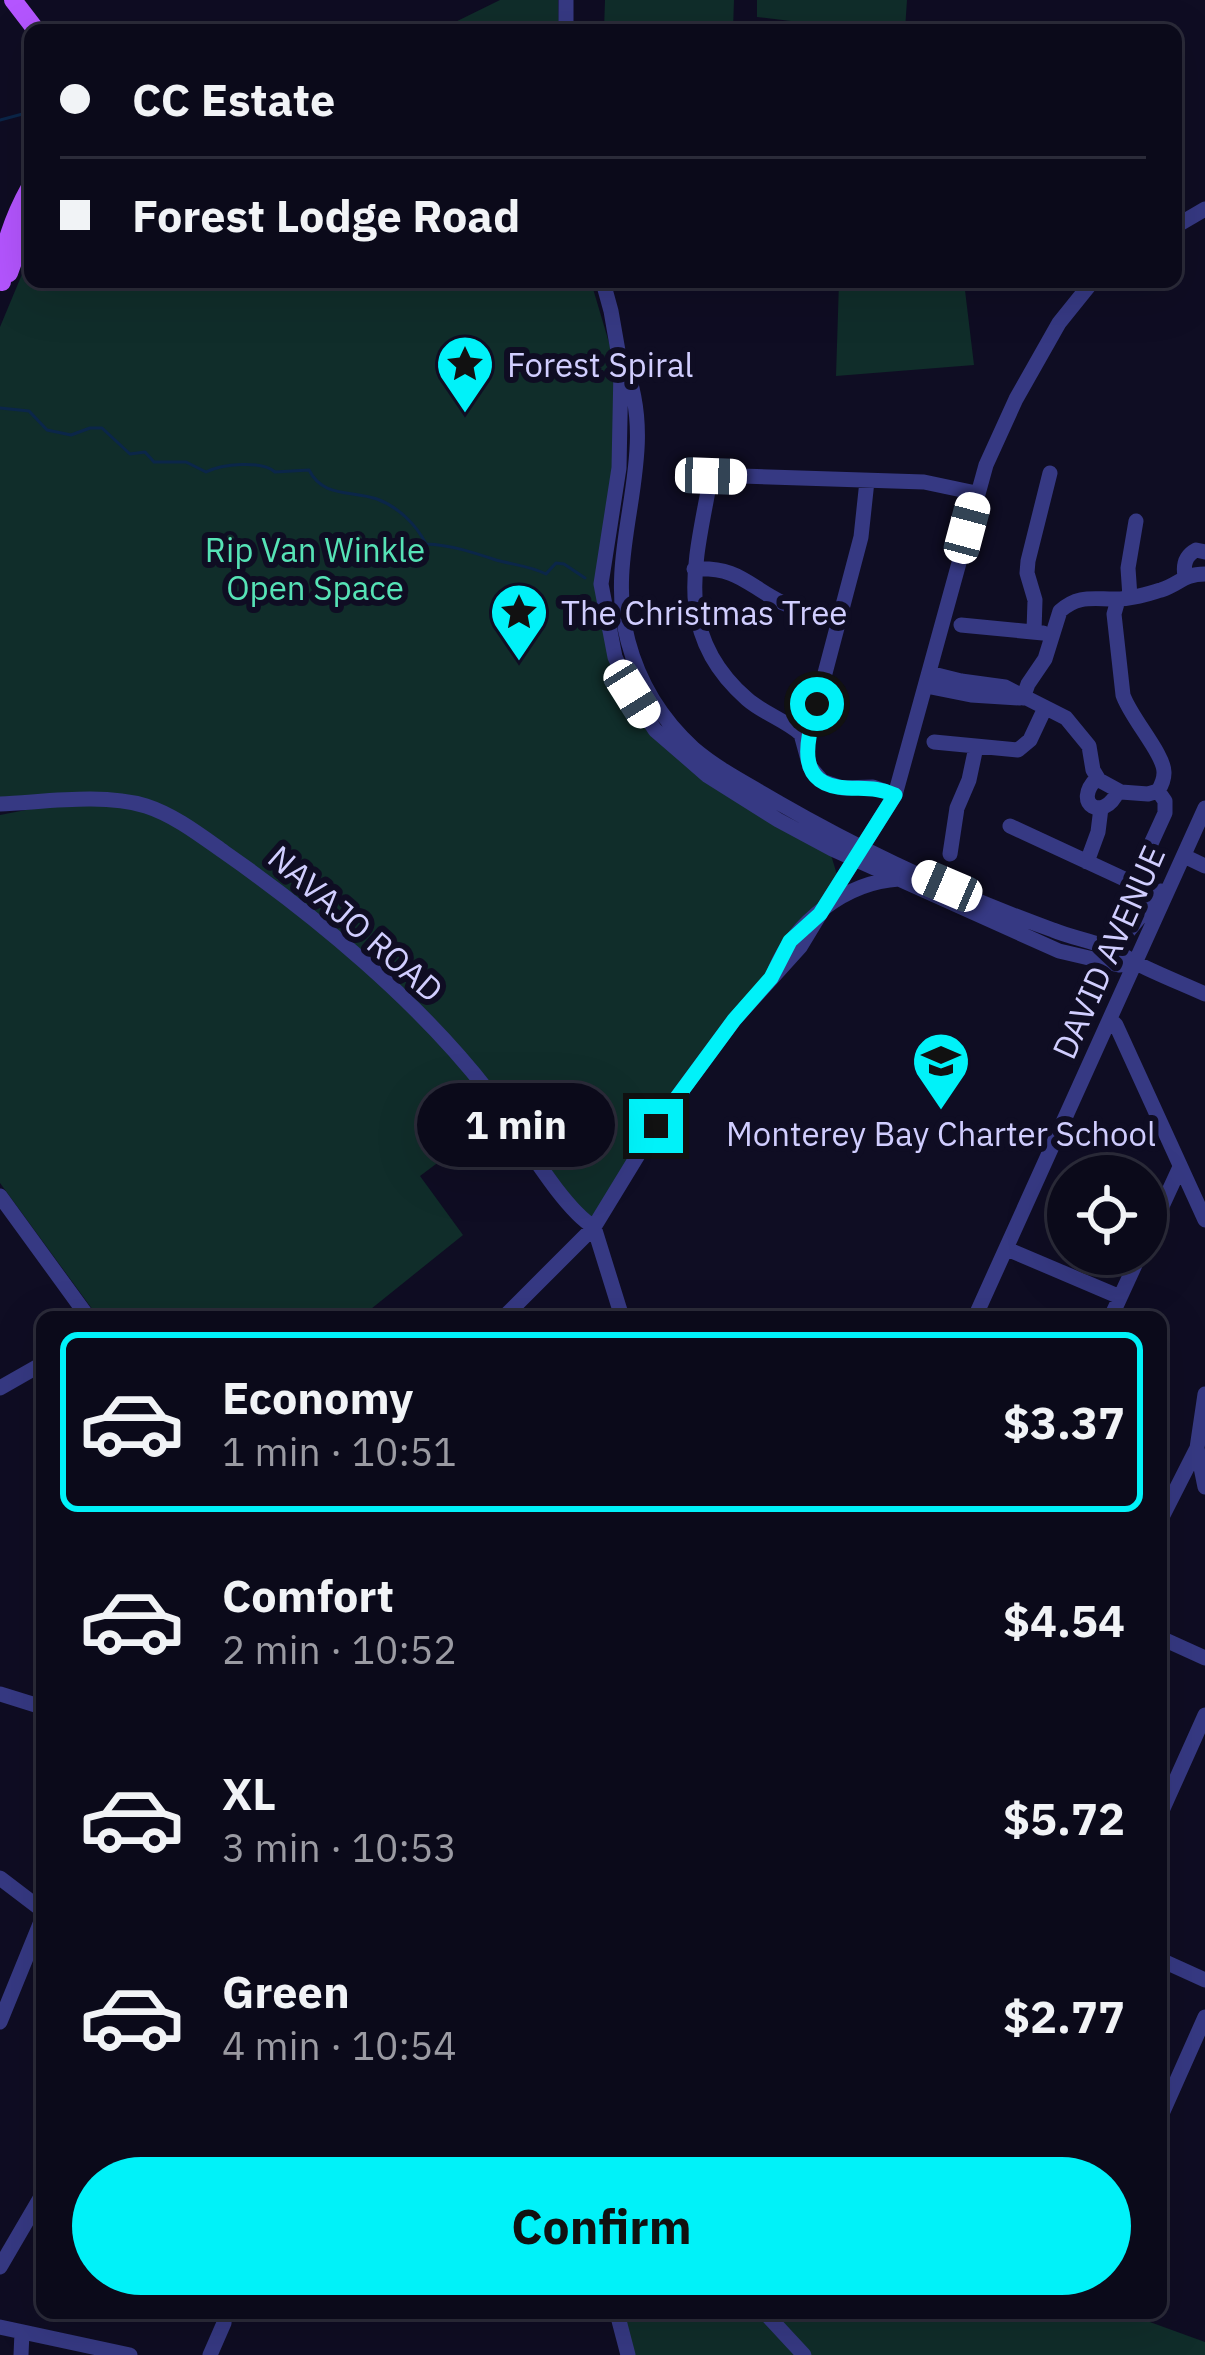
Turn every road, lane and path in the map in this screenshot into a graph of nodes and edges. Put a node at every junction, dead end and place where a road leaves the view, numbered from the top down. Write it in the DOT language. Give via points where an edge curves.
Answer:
graph roads {
  1 [pos="13,0"];
  2 [pos="31,24"];
  3 [pos="24,201"];
  4 [pos="24,235"];
  5 [pos="1,285"];
  6 [pos="604,288"];
  7 [pos="1087,288"];
  8 [pos="620,356"];
  9 [pos="1050,473"];
  10 [pos="867,481"];
  11 [pos="976,493"];
  12 [pos="1136,521"];
  13 [pos="1205,552"];
  14 [pos="694,569"];
  15 [pos="1205,573"];
  16 [pos="1185,576"];
  17 [pos="1033,590"];
  18 [pos="1124,598"];
  19 [pos="1071,602"];
  20 [pos="839,620"];
  21 [pos="962,625"];
  22 [pos="1043,633"];
  23 [pos="928,679"];
  24 [pos="1023,698"];
  25 [pos="1045,709"];
  26 [pos="934,742"];
  27 [pos="806,745"];
  28 [pos="976,747"];
  29 [pos="1097,778"];
  30 [pos="1117,791"];
  31 [pos="1159,791"];
  32 [pos="895,795"];
  33 [pos="0,804"];
  34 [pos="1101,808"];
  35 [pos="1205,808"];
  36 [pos="1010,826"];
  37 [pos="814,840"];
  38 [pos="858,854"];
  39 [pos="950,854"];
  40 [pos="1184,856"];
  41 [pos="1087,862"];
  42 [pos="1205,866"];
  43 [pos="1174,876"];
  44 [pos="901,879"];
  45 [pos="838,886"];
  46 [pos="820,914"];
  47 [pos="1106,947"];
  48 [pos="1136,963"];
  49 [pos="1205,994"];
  50 [pos="1110,1018"];
  51 [pos="1180,1167"];
  52 [pos="1167,1195"];
  53 [pos="0,1196"];
  54 [pos="1205,1220"];
  55 [pos="594,1227"];
  56 [pos="1006,1249"];
  57 [pos="1130,1275"];
  58 [pos="1120,1297"];
  59 [pos="84,1311"];
  60 [pos="510,1311"];
  61 [pos="620,1311"];
  62 [pos="978,1311"];
  63 [pos="1114,1311"];
  64 [pos="36,1367"];
  65 [pos="0,1388"];
  66 [pos="1205,1394"];
  67 [pos="1197,1448"];
  68 [pos="1205,1487"];
  69 [pos="1167,1507"];
  70 [pos="1167,1641"];
  71 [pos="1205,1658"];
  72 [pos="0,1694"];
  73 [pos="36,1705"];
  74 [pos="1205,1715"];
  75 [pos="1167,1800"];
  76 [pos="0,1878"];
  77 [pos="36,1905"];
  78 [pos="36,1934"];
  79 [pos="1167,1963"];
  80 [pos="1205,1980"];
  81 [pos="1205,2017"];
  82 [pos="0,2022"];
  83 [pos="1167,2102"];
  84 [pos="35,2221"];
  85 [pos="0,2267"];
  86 [pos="224,2319"];
  87 [pos="618,2319"];
  88 [pos="771,2319"];
  89 [pos="0,2327"];
  90 [pos="22,2332"];
  91 [pos="626,2352"];
  92 [pos="21,2355"];
  93 [pos="130,2355"];
  94 [pos="210,2355"];
  95 [pos="804,2355"];
  1 -- 2 [label="main road"];
  3 -- 5 [label="main road"];
  4 -- 5 [label="main road"];
  6 -- 8 [label="street"];
  7 -- 11 [label="street" via="1023,386"];
  8 -- 37 [label="street" via="619,468 601,584 619,669 671,746"];
  8 -- 38 [label="street" via="639,452 619,595 640,676 695,749"];
  9 -- 17 [label="street" via="1028,561"];
  10 -- 11 [label="street"];
  10 -- 14 [label="street" via="711,476"];
  10 -- 20 [label="street"];
  11 -- 23 [label="street"];
  12 -- 18 [label="street"];
  13 -- 16 [label="street" via="1187,557"];
  14 -- 20 [label="street" via="742,576 781,602"];
  14 -- 27 [label="street" via="696,612 714,661"];
  15 -- 16 [label="street"];
  16 -- 18 [label="street"];
  17 -- 19 [label="street"];
  17 -- 22 [label="street"];
  18 -- 19 [label="street"];
  18 -- 31 [label="street" via="1114,614 1123,695 1163,765"];
  19 -- 22 [label="street"];
  20 -- 27 [label="street"];
  21 -- 22 [label="street"];
  22 -- 24 [label="street" via="1045,659"];
  23 -- 24 [label="street" via="1005,687"];
  23 -- 32 [label="street"];
  24 -- 25 [label="street"];
  25 -- 28 [label="street" via="1024,747"];
  25 -- 29 [label="street" via="1078,730"];
  26 -- 28 [label="street"];
  27 -- 32 [label="street" via="822,782"];
  28 -- 39 [label="street"];
  29 -- 30 [label="street"];
  29 -- 34 [label="street" via="1086,795"];
  30 -- 31 [label="street"];
  30 -- 34 [label="street"];
  31 -- 41 [label="street" via="1165,813 1132,883"];
  32 -- 38 [label="street"];
  33 -- 55 [label="street, NAVAJO ROAD" via="140,804 256,874 449,1046"];
  34 -- 41 [label="street"];
  35 -- 40 [label="street, DAVID AVENUE"];
  36 -- 41 [label="street"];
  37 -- 38 [label="street"];
  37 -- 45 [label="street" via="831,855"];
  38 -- 44 [label="street"];
  38 -- 45 [label="street"];
  38 -- 47 [label="street"];
  40 -- 42 [label="street"];
  40 -- 43 [label="street, DAVID AVENUE"];
  43 -- 47 [label="street"];
  43 -- 48 [label="street, DAVID AVENUE"];
  44 -- 46 [label="street" via="861,887"];
  44 -- 48 [label="street" via="1059,950"];
  45 -- 46 [label="street"];
  46 -- 55 [label="street" via="656,1126"];
  47 -- 48 [label="street"];
  48 -- 49 [label="street"];
  48 -- 50 [label="street, DAVID AVENUE"];
  50 -- 51 [label="street"];
  50 -- 56 [label="street, DAVID AVENUE"];
  51 -- 52 [label="street"];
  51 -- 54 [label="street"];
  53 -- 59 [label="street"];
  55 -- 60 [label="street"];
  55 -- 61 [label="street"];
  56 -- 58 [label="street"];
  56 -- 62 [label="street, DAVID AVENUE"];
  57 -- 58 [label="street"];
  58 -- 63 [label="street"];
  64 -- 65 [label="street"];
  66 -- 67 [label="street"];
  67 -- 68 [label="street"];
  67 -- 69 [label="street"];
  70 -- 71 [label="street"];
  72 -- 73 [label="street"];
  74 -- 75 [label="street"];
  76 -- 77 [label="street"];
  78 -- 82 [label="street"];
  79 -- 80 [label="street"];
  81 -- 83 [label="street"];
  84 -- 85 [label="street"];
  86 -- 94 [label="street"];
  87 -- 91 [label="street"];
  88 -- 95 [label="street"];
  89 -- 90 [label="street"];
  90 -- 92 [label="street"];
  90 -- 93 [label="street"];
}
